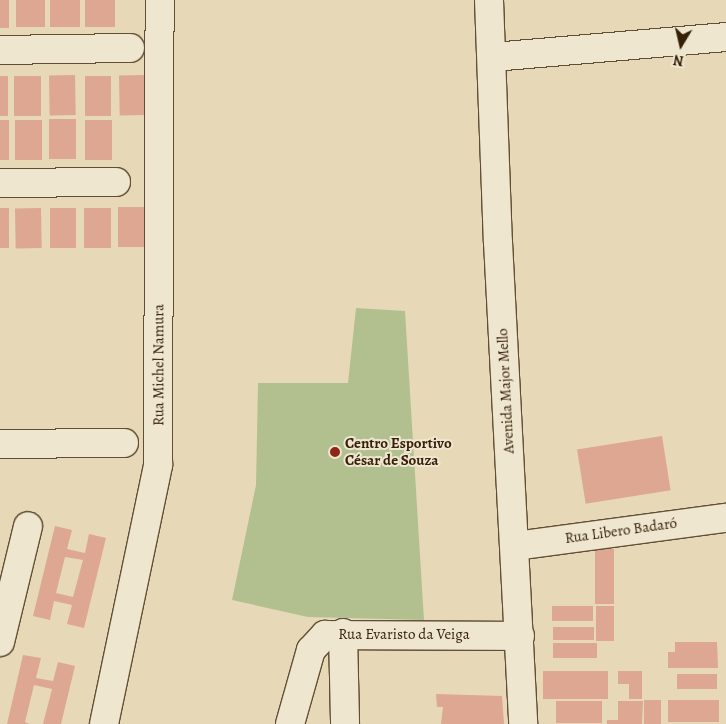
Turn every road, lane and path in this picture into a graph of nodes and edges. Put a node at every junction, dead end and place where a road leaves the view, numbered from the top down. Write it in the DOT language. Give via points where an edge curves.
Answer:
graph roads {
  1 [pos="160,0"];
  2 [pos="490,0"];
  3 [pos="726,37"];
  4 [pos="130,48"];
  5 [pos="0,50"];
  6 [pos="493,57"];
  7 [pos="116,182"];
  8 [pos="0,183"];
  9 [pos="124,443"];
  10 [pos="0,444"];
  11 [pos="726,518"];
  12 [pos="28,526"];
  13 [pos="515,546"];
  14 [pos="343,633"];
  15 [pos="520,636"];
  16 [pos="0,642"];
  17 [pos="104,724"];
  18 [pos="290,724"];
  19 [pos="345,724"];
  20 [pos="523,724"];
  1 -- 17 [label="street, Rua Michel Namura" via="158,465"];
  2 -- 6 [label="street, Avenida Major Mello"];
  3 -- 6 [label="street"];
  4 -- 5 [label="street"];
  6 -- 13 [label="street, Avenida Major Mello" via="498,242"];
  7 -- 8 [label="street"];
  9 -- 10 [label="street"];
  11 -- 13 [label="street, Rua Libero Badaró"];
  12 -- 16 [label="street"];
  13 -- 15 [label="street, Avenida Major Mello"];
  14 -- 15 [label="street, Rua Evaristo da Veiga"];
  14 -- 18 [label="street, Rua Evaristo da Veiga" via="325,635 312,650"];
  14 -- 19 [label="street"];
  15 -- 20 [label="street, Avenida Major Mello"];
}
